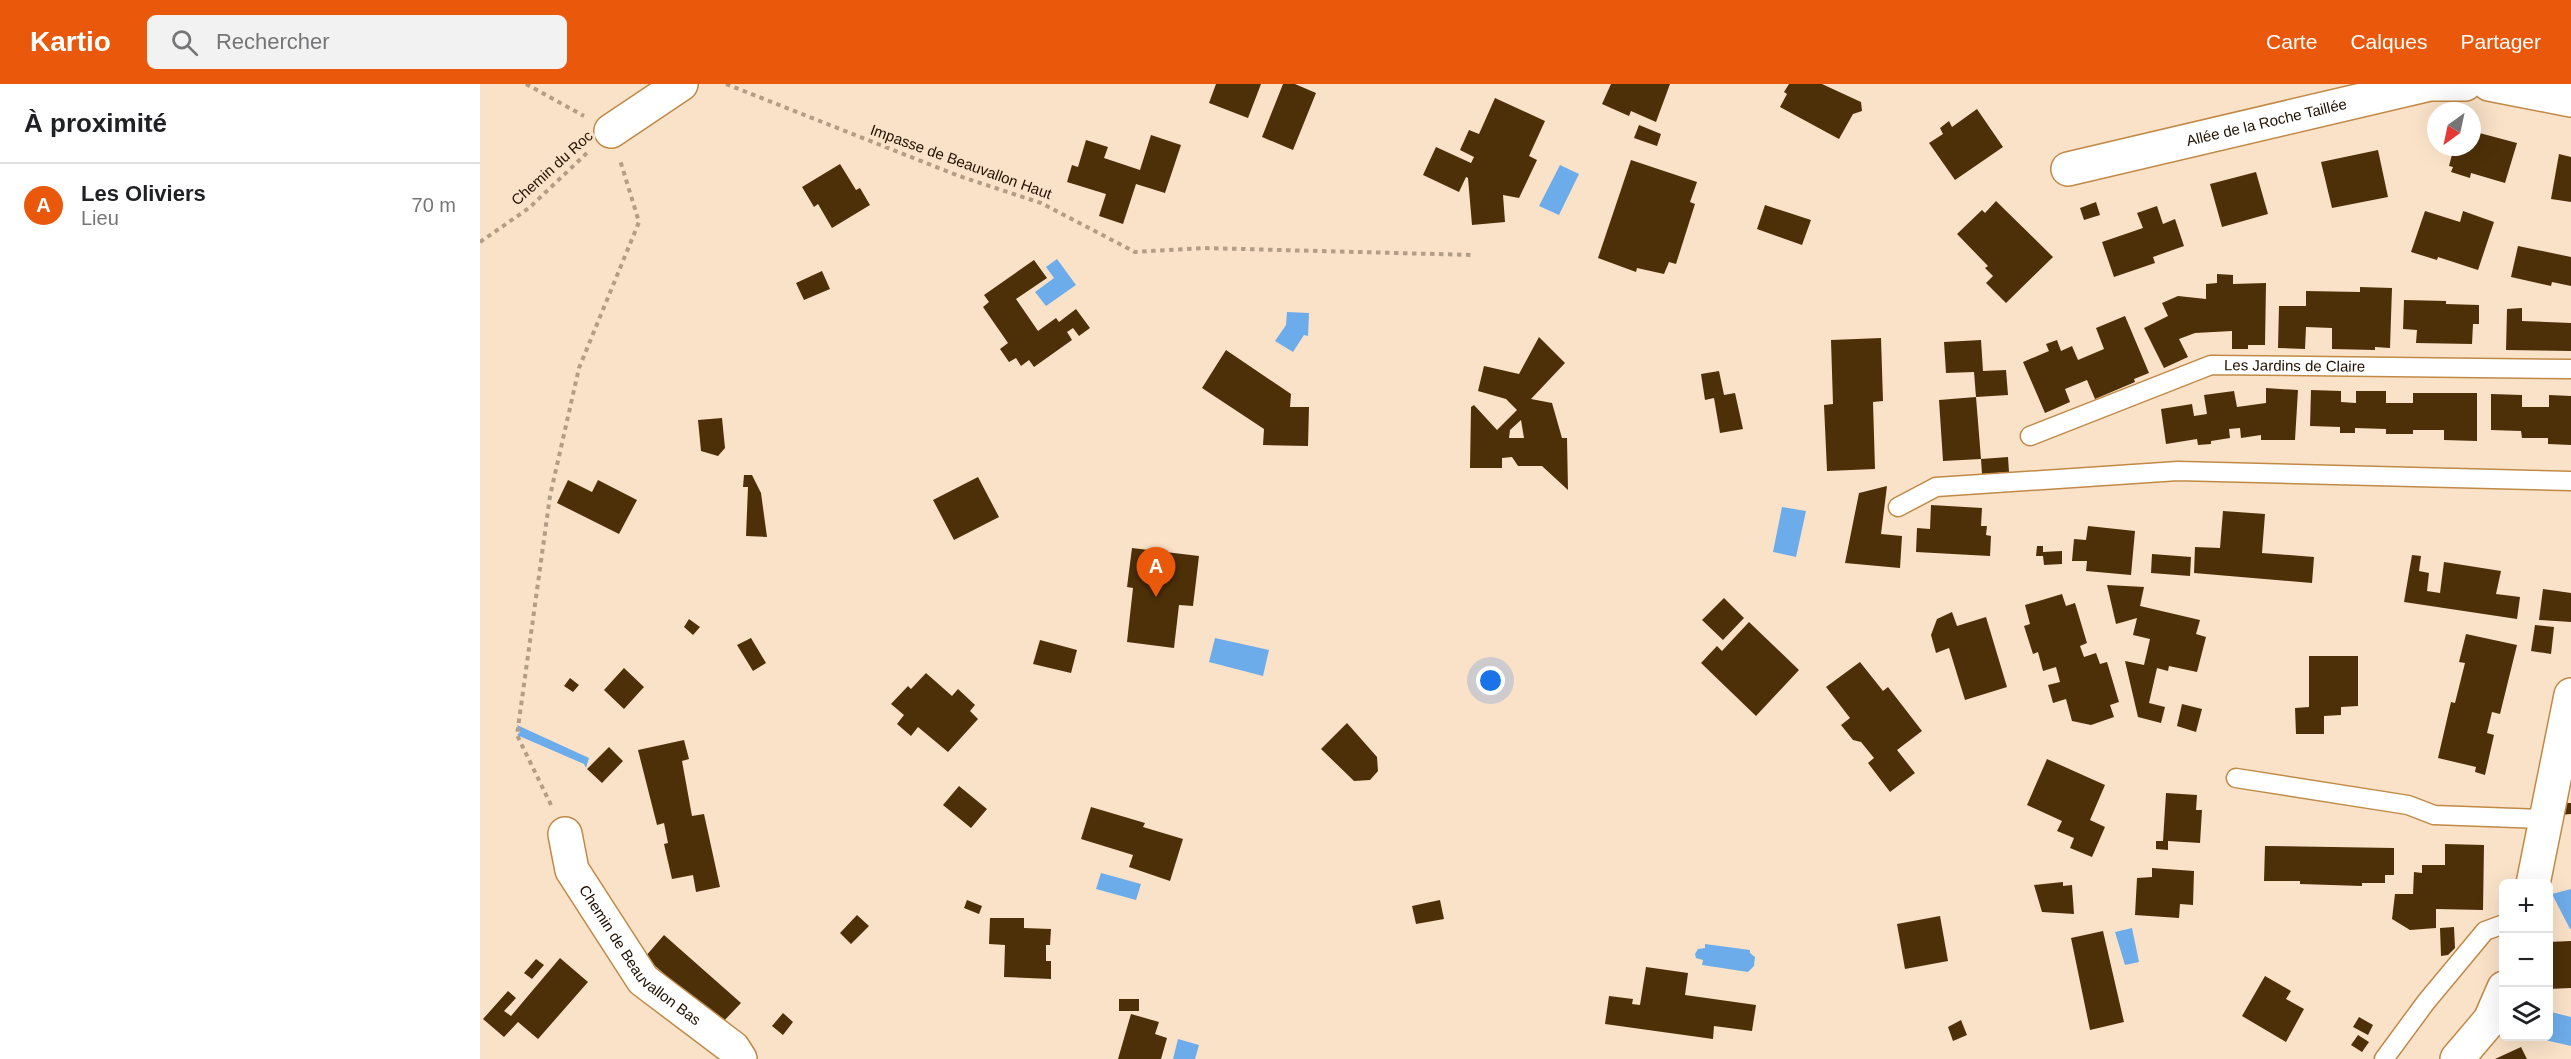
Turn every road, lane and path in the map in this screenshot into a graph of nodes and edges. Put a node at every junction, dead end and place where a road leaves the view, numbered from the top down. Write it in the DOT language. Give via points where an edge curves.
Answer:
graph roads {
  1 [pos="526,84"];
  2 [pos="681,84"];
  3 [pos="726,84"];
  4 [pos="2465,84"];
  5 [pos="2489,84"];
  6 [pos="2571,100"];
  7 [pos="610,131"];
  8 [pos="2068,169"];
  9 [pos="480,242"];
  10 [pos="1474,255"];
  11 [pos="2571,369"];
  12 [pos="2030,435"];
  13 [pos="2571,481"];
  14 [pos="1898,507"];
  15 [pos="2571,695"];
  16 [pos="2236,778"];
  17 [pos="2545,819"];
  18 [pos="565,834"];
  19 [pos="2534,879"];
  20 [pos="2499,926"];
  21 [pos="2499,999"];
  22 [pos="740,1059"];
  23 [pos="2384,1059"];
  24 [pos="2457,1059"];
  1 -- 7 [label="path"];
  2 -- 7 [label="street"];
  3 -- 10 [label="path, Impasse de Beauvallon Haut" via="958,176 1041,203 1135,252 1203,248"];
  4 -- 8 [label="street, Allée de la Roche Taillée" via="2430,84"];
  5 -- 6 [label="street"];
  7 -- 9 [label="path, Chemin du Roc" via="529,208"];
  7 -- 18 [label="path" via="639,222 579,368 550,496 517,735"];
  11 -- 12 [label="lane, Les Jardins de Claire" via="2211,365"];
  13 -- 14 [label="lane" via="2178,471 1936,486"];
  15 -- 17 [label="street"];
  16 -- 17 [label="lane" via="2408,805 2434,815"];
  17 -- 19 [label="street"];
  18 -- 22 [label="street, Chemin de Beauvallon Bas" via="572,870 643,980 733,1048"];
  20 -- 23 [label="lane" via="2485,931"];
  21 -- 24 [label="street" via="2490,1020"];
}
